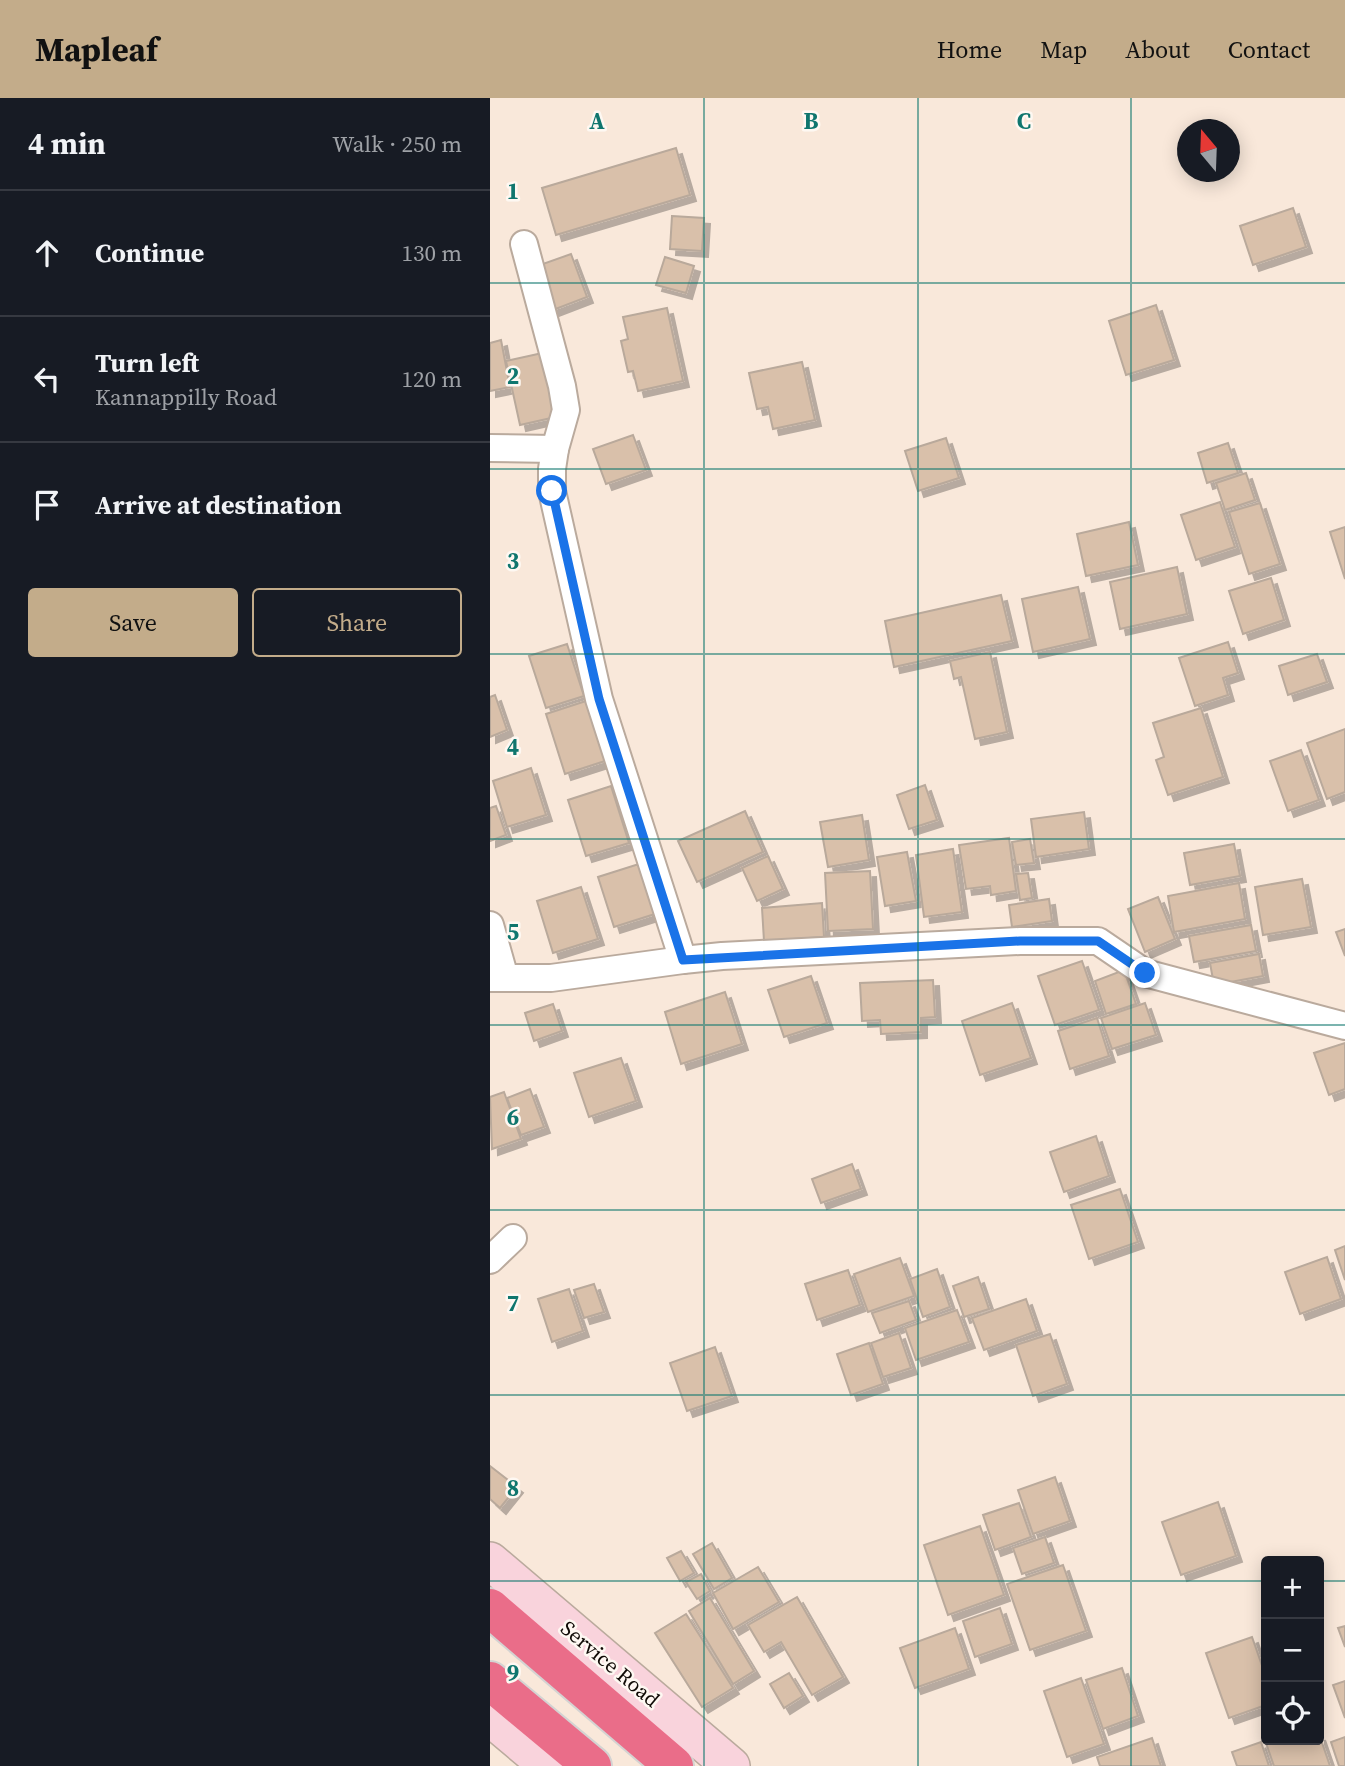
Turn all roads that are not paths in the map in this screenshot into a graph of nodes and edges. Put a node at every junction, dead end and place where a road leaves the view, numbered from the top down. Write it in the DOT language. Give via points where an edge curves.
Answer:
graph roads {
  1 [pos="524,244"];
  2 [pos="490,448"];
  3 [pos="555,449"];
  4 [pos="490,925"];
  5 [pos="683,960"];
  6 [pos="497,978"];
  7 [pos="1345,1026"];
  8 [pos="513,1238"];
  9 [pos="490,1260"];
  10 [pos="490,1561"];
  11 [pos="490,1608"];
  12 [pos="490,1681"];
  13 [pos="490,1717"];
  14 [pos="548,1766"];
  15 [pos="592,1766"];
  16 [pos="674,1766"];
  17 [pos="731,1766"];
  1 -- 3 [label="street" via="566,410"];
  2 -- 3 [label="street"];
  3 -- 5 [label="street" via="552,491 599,699"];
  4 -- 6 [label="street"];
  5 -- 6 [label="street" via="551,978"];
  5 -- 7 [label="street" via="1020,941 1098,941 1145,973"];
  8 -- 9 [label="street"];
  10 -- 17 [label="street, Service Road"];
  11 -- 16 [label="highway"];
  12 -- 15 [label="highway"];
  13 -- 14 [label="street"];
}
